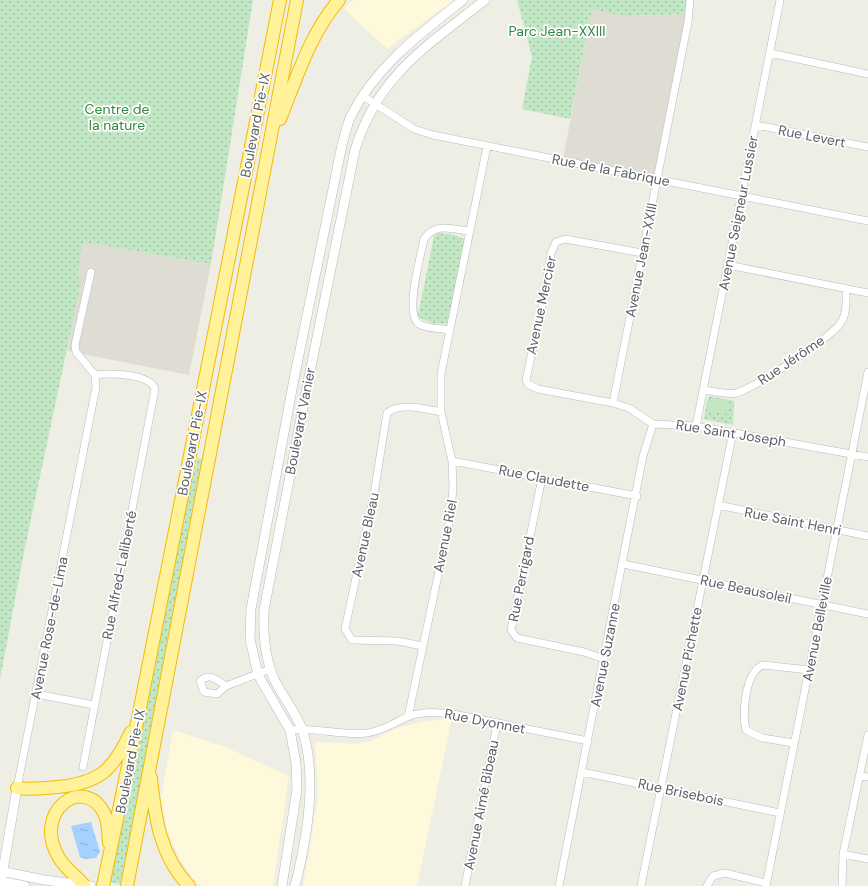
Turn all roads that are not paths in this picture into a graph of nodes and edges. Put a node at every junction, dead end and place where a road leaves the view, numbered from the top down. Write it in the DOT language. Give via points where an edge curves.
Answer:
graph roads {
  1 [pos="297,0"];
  2 [pos="339,0"];
  3 [pos="463,0"];
  4 [pos="485,0"];
  5 [pos="690,0"];
  6 [pos="780,0"];
  7 [pos="279,2"];
  8 [pos="770,53"];
  9 [pos="868,74"];
  10 [pos="363,96"];
  11 [pos="375,104"];
  12 [pos="756,125"];
  13 [pos="270,144"];
  14 [pos="487,146"];
  15 [pos="868,147"];
  16 [pos="658,179"];
  17 [pos="741,196"];
  18 [pos="868,221"];
  19 [pos="469,231"];
  20 [pos="642,253"];
  21 [pos="728,265"];
  22 [pos="91,272"];
  23 [pos="846,289"];
  24 [pos="868,293"];
  25 [pos="450,330"];
  26 [pos="868,372"];
  27 [pos="95,375"];
  28 [pos="703,390"];
  29 [pos="613,403"];
  30 [pos="440,412"];
  31 [pos="653,424"];
  32 [pos="696,426"];
  33 [pos="732,432"];
  34 [pos="852,453"];
  35 [pos="868,457"];
  36 [pos="452,461"];
  37 [pos="542,478"];
  38 [pos="637,496"];
  39 [pos="718,506"];
  40 [pos="837,530"];
  41 [pos="868,536"];
  42 [pos="623,564"];
  43 [pos="702,580"];
  44 [pos="822,604"];
  45 [pos="868,614"];
  46 [pos="422,646"];
  47 [pos="604,659"];
  48 [pos="270,670"];
  49 [pos="809,670"];
  50 [pos="258,675"];
  51 [pos="226,686"];
  52 [pos="36,694"];
  53 [pos="94,705"];
  54 [pos="139,713"];
  55 [pos="408,717"];
  56 [pos="497,724"];
  57 [pos="301,729"];
  58 [pos="290,730"];
  59 [pos="868,735"];
  60 [pos="588,741"];
  61 [pos="794,743"];
  62 [pos="150,765"];
  63 [pos="82,767"];
  64 [pos="582,772"];
  65 [pos="860,776"];
  66 [pos="868,777"];
  67 [pos="17,788"];
  68 [pos="660,788"];
  69 [pos="780,813"];
  70 [pos="110,850"];
  71 [pos="843,854"];
  72 [pos="868,859"];
  73 [pos="1,871"];
  74 [pos="0,883"];
  75 [pos="103,883"];
  76 [pos="766,884"];
  77 [pos="127,885"];
  78 [pos="25,886"];
  79 [pos="88,886"];
  80 [pos="190,886"];
  81 [pos="282,886"];
  82 [pos="295,886"];
  83 [pos="465,886"];
  84 [pos="559,886"];
  85 [pos="640,886"];
  86 [pos="708,886"];
  87 [pos="842,886"];
  1 -- 13 [label="highway, Boulevard Pie-IX"];
  2 -- 13 [label="highway" via="310,43"];
  3 -- 10 [label="street, Boulevard Vanier" via="403,48"];
  4 -- 11 [label="street, Boulevard Vanier" via="411,59"];
  5 -- 16 [label="street, Avenue Jean-XXIII"];
  6 -- 8 [label="street, Avenue Seigneur Lussier"];
  7 -- 54 [label="highway, Boulevard Pie-IX"];
  8 -- 9 [label="street"];
  8 -- 12 [label="street, Avenue Seigneur Lussier"];
  10 -- 11 [label="street, Rue de la Fabrique"];
  10 -- 50 [label="street, Boulevard Vanier" via="351,116 342,145 294,379 251,609 250,639"];
  11 -- 14 [label="street, Rue de la Fabrique" via="414,129"];
  11 -- 48 [label="street, Boulevard Vanier" via="363,126 355,150 264,610 263,630"];
  12 -- 15 [label="street, Rue Levert"];
  12 -- 17 [label="street, Avenue Seigneur Lussier"];
  13 -- 62 [label="highway, Boulevard Pie-IX"];
  14 -- 16 [label="street, Rue de la Fabrique"];
  14 -- 19 [label="street, Avenue Riel"];
  16 -- 17 [label="street, Rue de la Fabrique"];
  16 -- 20 [label="street, Avenue Jean-XXIII"];
  17 -- 18 [label="street, Rue de la Fabrique"];
  17 -- 21 [label="street, Avenue Seigneur Lussier"];
  19 -- 25 [label="street, Avenue Riel"];
  19 -- 25 [label="street" via="436,228 424,239 412,306 414,318 426,326"];
  20 -- 29 [label="street, Avenue Jean-XXIII"];
  20 -- 29 [label="street, Avenue Mercier" via="565,239 556,242 551,253 526,380 538,389"];
  21 -- 23 [label="street"];
  21 -- 28 [label="street, Avenue Seigneur Lussier"];
  22 -- 27 [label="street" via="75,345 76,352"];
  23 -- 24 [label="street"];
  23 -- 28 [label="street, Rue Jérôme" via="847,310 841,323 824,338 766,378 743,390 734,393"];
  25 -- 30 [label="street, Avenue Riel" via="441,374"];
  26 -- 34 [label="street, Avenue Belleville"];
  27 -- 52 [label="street, Avenue Rose-de-Lima" via="96,387"];
  27 -- 53 [label="street, Rue Alfred-Laliberté" via="109,373 144,379 153,384 154,393"];
  28 -- 32 [label="street, Avenue Seigneur Lussier"];
  29 -- 31 [label="street" via="629,408"];
  30 -- 36 [label="street, Avenue Riel"];
  30 -- 46 [label="street, Avenue Bleau" via="392,408 387,413 374,494 345,629 352,640 398,641"];
  31 -- 32 [label="street, Rue Saint Joseph"];
  31 -- 38 [label="street, Avenue Suzanne" via="643,456"];
  32 -- 33 [label="street, Rue Saint Joseph"];
  33 -- 34 [label="street, Rue Saint Joseph"];
  33 -- 39 [label="street, Avenue Pichette"];
  34 -- 35 [label="street, Rue Saint Joseph"];
  34 -- 40 [label="street, Avenue Belleville"];
  36 -- 37 [label="street, Rue Claudette"];
  36 -- 46 [label="street, Avenue Riel" via="451,514"];
  37 -- 38 [label="street, Rue Claudette"];
  37 -- 47 [label="street, Rue Perrigard" via="511,630 518,638 584,652"];
  38 -- 42 [label="street, Avenue Suzanne"];
  39 -- 40 [label="street, Rue Saint Henri"];
  39 -- 43 [label="street, Avenue Pichette"];
  40 -- 41 [label="street, Rue Saint Henri"];
  40 -- 44 [label="street, Avenue Belleville"];
  42 -- 43 [label="street, Rue Beausoleil"];
  42 -- 47 [label="street, Avenue Suzanne"];
  43 -- 44 [label="street, Rue Beausoleil"];
  43 -- 68 [label="street, Avenue Pichette"];
  44 -- 45 [label="street, Rue Beausoleil"];
  44 -- 49 [label="street, Avenue Belleville"];
  46 -- 55 [label="street, Avenue Riel"];
  47 -- 60 [label="street, Avenue Suzanne"];
  48 -- 50 [label="street"];
  48 -- 57 [label="street, Boulevard Vanier"];
  49 -- 61 [label="street, Avenue Belleville"];
  49 -- 61 [label="street" via="763,665 757,667 750,677 743,718 746,730 762,738"];
  50 -- 51 [label="street"];
  50 -- 58 [label="street, Boulevard Vanier"];
  52 -- 53 [label="street"];
  52 -- 67 [label="street, Avenue Rose-de-Lima"];
  53 -- 63 [label="street, Rue Alfred-Laliberté"];
  54 -- 67 [label="highway" via="120,755 110,768 98,777 70,786"];
  54 -- 70 [label="highway, Boulevard Pie-IX"];
  55 -- 56 [label="street, Rue Dyonnet" via="434,712"];
  55 -- 57 [label="street, Rue Dyonnet" via="369,732 344,734"];
  56 -- 60 [label="street, Rue Dyonnet"];
  56 -- 83 [label="street, Avenue Aimé Bibeau"];
  57 -- 58 [label="street, Rue Dyonnet"];
  57 -- 82 [label="street, Boulevard Vanier" via="309,760 309,791 304,839"];
  58 -- 81 [label="street, Boulevard Vanier" via="296,763 297,789"];
  59 -- 65 [label="street"];
  60 -- 64 [label="street, Avenue Suzanne"];
  61 -- 69 [label="street, Avenue Belleville"];
  62 -- 77 [label="highway, Boulevard Pie-IX"];
  62 -- 80 [label="highway" via="159,836 172,863"];
  64 -- 68 [label="street, Rue Brisebois"];
  64 -- 84 [label="street, Avenue Suzanne"];
  65 -- 66 [label="street"];
  65 -- 71 [label="street"];
  67 -- 73 [label="street, Avenue Rose-de-Lima"];
  68 -- 69 [label="street, Rue Brisebois"];
  68 -- 85 [label="street, Avenue Pichette"];
  69 -- 76 [label="street, Avenue Belleville"];
  70 -- 75 [label="highway, Boulevard Pie-IX"];
  70 -- 79 [label="highway" via="106,816 98,804 79,797 68,800 58,807 51,826 53,845 62,862"];
  71 -- 72 [label="street"];
  71 -- 87 [label="street"];
  73 -- 74 [label="street, Avenue Rose-de-Lima"];
  73 -- 79 [label="street"];
  74 -- 78 [label="street"];
  76 -- 86 [label="street" via="725,873 713,876"];
}
